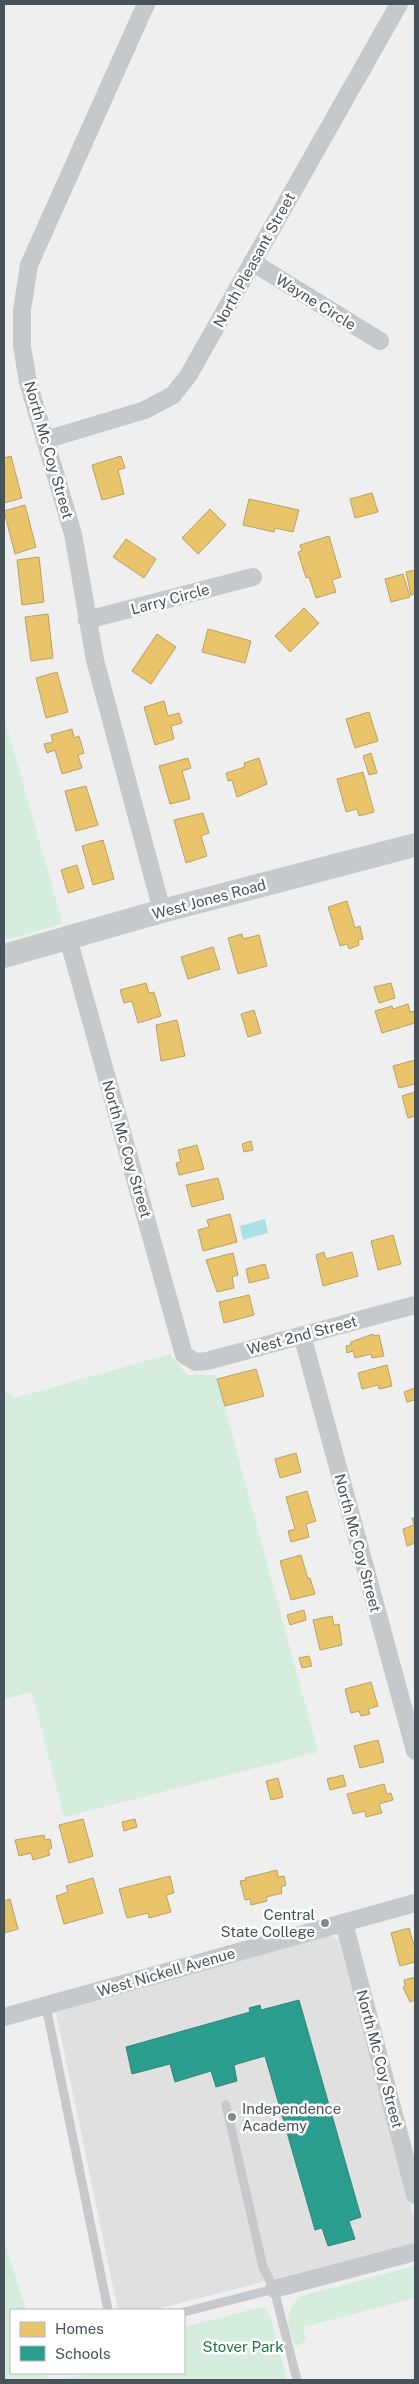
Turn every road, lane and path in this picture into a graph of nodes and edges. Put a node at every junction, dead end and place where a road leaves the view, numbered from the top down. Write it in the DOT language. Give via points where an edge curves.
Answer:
graph roads {
  1 [pos="146,4"];
  2 [pos="399,4"];
  3 [pos="252,262"];
  4 [pos="380,341"];
  5 [pos="45,440"];
  6 [pos="253,578"];
  7 [pos="87,620"];
  8 [pos="415,845"];
  9 [pos="162,911"];
  10 [pos="68,938"];
  11 [pos="4,956"];
  12 [pos="415,1304"];
  13 [pos="302,1335"];
  14 [pos="189,1358"];
  15 [pos="415,1751"];
  16 [pos="415,1903"];
  17 [pos="344,1923"];
  18 [pos="46,2006"];
  19 [pos="4,2017"];
  20 [pos="226,2105"];
  21 [pos="415,2195"];
  22 [pos="415,2252"];
  23 [pos="274,2289"];
  24 [pos="108,2309"];
  25 [pos="185,2312"];
  26 [pos="297,2380"];
  1 -- 5 [label="street, North Mc Coy Street" via="29,265 22,310 22,346 28,382"];
  2 -- 3 [label="street, North Pleasant Street"];
  3 -- 4 [label="street, Wayne Circle"];
  3 -- 5 [label="street, North Pleasant Street" via="188,376 173,395 145,410"];
  5 -- 7 [label="street, North Mc Coy Street" via="74,534"];
  6 -- 7 [label="street, Larry Circle"];
  7 -- 9 [label="street, North Mc Coy Street" via="94,660"];
  8 -- 9 [label="street, West Jones Road"];
  9 -- 10 [label="street, West Jones Road"];
  10 -- 11 [label="street, West Jones Road"];
  10 -- 14 [label="street, North Mc Coy Street" via="184,1355"];
  12 -- 13 [label="street, West 2nd Street"];
  13 -- 14 [label="street, West 2nd Street" via="207,1360 196,1362"];
  13 -- 15 [label="street, North Mc Coy Street"];
  16 -- 17 [label="street, West Nickell Avenue"];
  17 -- 18 [label="street, West Nickell Avenue"];
  17 -- 21 [label="street, North Mc Coy Street"];
  18 -- 19 [label="street, West Nickell Avenue"];
  18 -- 24 [label="lane"];
  20 -- 23 [label="lane" via="263,2267"];
  22 -- 23 [label="street"];
  23 -- 25 [label="lane"];
  23 -- 26 [label="lane"];
}
